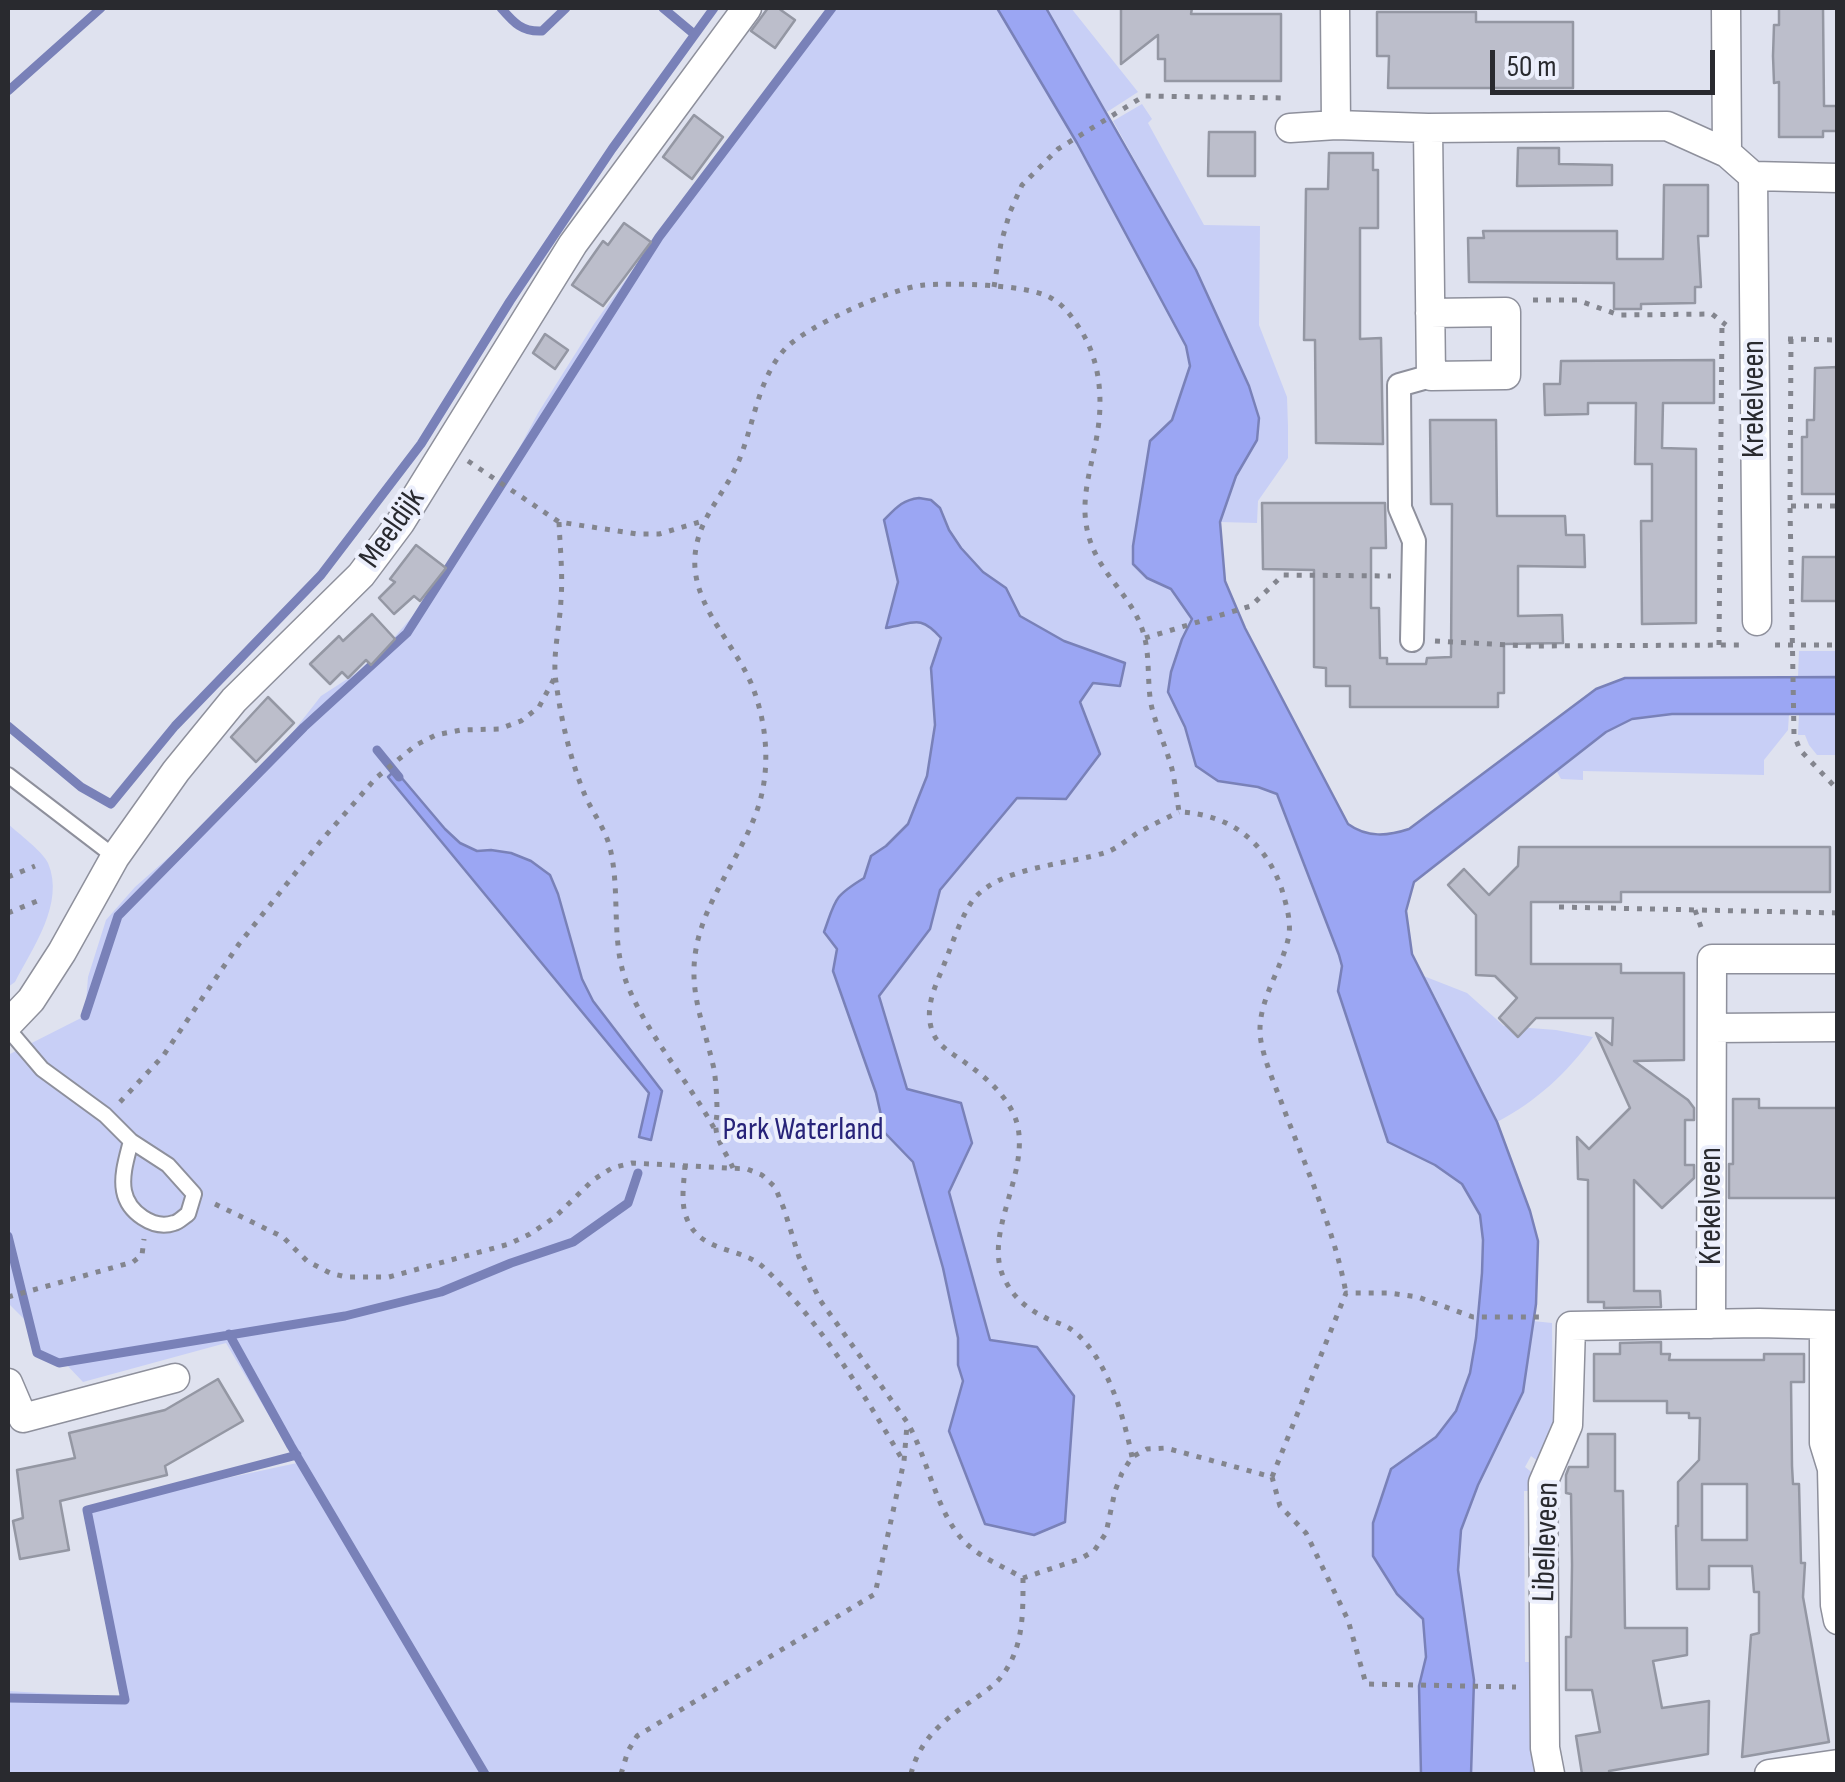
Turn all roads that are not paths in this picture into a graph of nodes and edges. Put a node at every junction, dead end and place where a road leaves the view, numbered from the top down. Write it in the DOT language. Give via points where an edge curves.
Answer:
graph roads {
  1 [pos="746,8"];
  2 [pos="1335,8"];
  3 [pos="1726,8"];
  4 [pos="1336,126"];
  5 [pos="1290,128"];
  6 [pos="1428,128"];
  7 [pos="1726,153"];
  8 [pos="1753,176"];
  9 [pos="1838,178"];
  10 [pos="1430,313"];
  11 [pos="1431,376"];
  12 [pos="1756,633"];
  13 [pos="1412,640"];
  14 [pos="8,775"];
  15 [pos="116,857"];
  16 [pos="1838,959"];
  17 [pos="8,1026"];
  18 [pos="1838,1027"];
  19 [pos="1713,1028"];
  20 [pos="130,1141"];
  21 [pos="1711,1324"];
  22 [pos="1831,1325"];
  23 [pos="175,1378"];
  24 [pos="8,1384"];
  25 [pos="1837,1610"];
  26 [pos="1838,1764"];
  27 [pos="1550,1774"];
  28 [pos="1770,1774"];
  1 -- 15 [label="street, Meeldijk" via="573,244 400,523 361,575 234,700"];
  2 -- 4 [label="street"];
  3 -- 7 [label="street"];
  4 -- 5 [label="street"];
  4 -- 6 [label="street"];
  6 -- 7 [label="street" via="1667,126"];
  6 -- 10 [label="street"];
  7 -- 8 [label="street"];
  8 -- 9 [label="street"];
  8 -- 12 [label="street, Krekelveen"];
  10 -- 11 [label="street"];
  10 -- 11 [label="street" via="1506,312 1506,375"];
  11 -- 13 [label="street" via="1399,384 1400,508 1414,541"];
  14 -- 15 [label="lane"];
  15 -- 17 [label="street, Meeldijk" via="62,952"];
  16 -- 19 [label="street, Krekelveen" via="1712,959"];
  17 -- 20 [label="lane" via="42,1069"];
  18 -- 19 [label="street"];
  19 -- 21 [label="street, Krekelveen"];
  20 -- 20 [label="lane" via="124,1193 133,1210 148,1221 172,1224 188,1214 194,1194 168,1165"];
  21 -- 22 [label="street, Libelleveen"];
  21 -- 27 [label="street, Libelleveen" via="1571,1326 1568,1425 1543,1484"];
  22 -- 25 [label="street, Libelleveen" via="1824,1443 1832,1468"];
  23 -- 24 [label="street" via="23,1418"];
  26 -- 28 [label="street"];
}
